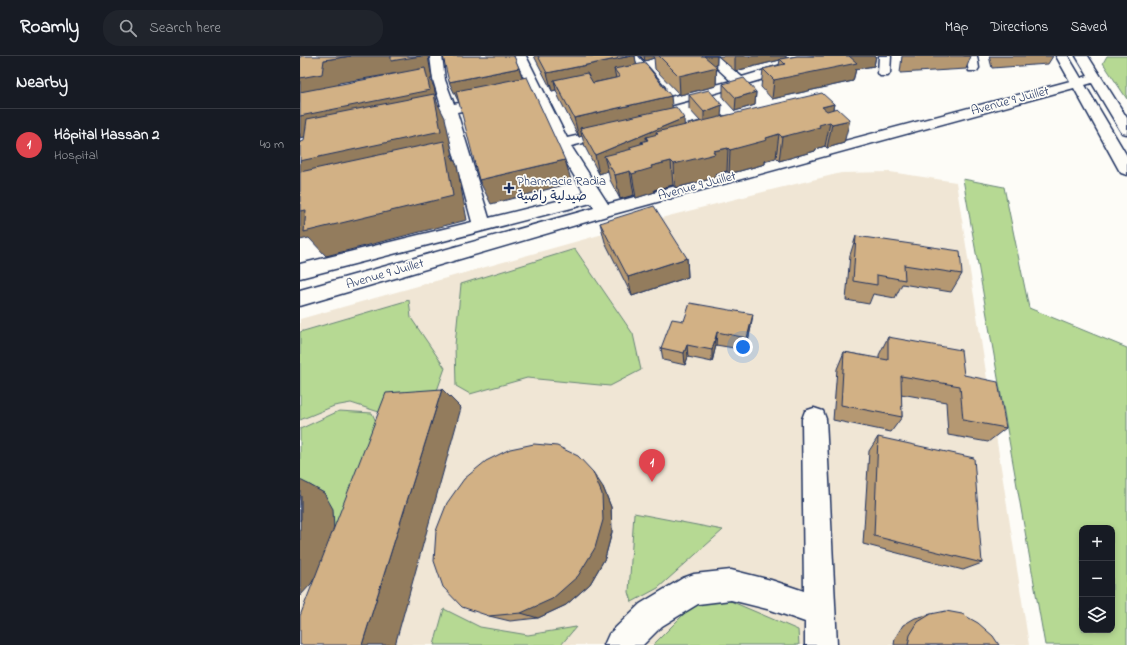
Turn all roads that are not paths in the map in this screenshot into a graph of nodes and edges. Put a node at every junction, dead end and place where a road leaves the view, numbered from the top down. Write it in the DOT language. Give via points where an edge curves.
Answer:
graph roads {
  1 [pos="436,56"];
  2 [pos="710,56"];
  3 [pos="831,56"];
  4 [pos="885,56"];
  5 [pos="1062,56"];
  6 [pos="1082,56"];
  7 [pos="525,57"];
  8 [pos="641,61"];
  9 [pos="884,73"];
  10 [pos="649,75"];
  11 [pos="1095,78"];
  12 [pos="633,79"];
  13 [pos="439,80"];
  14 [pos="740,82"];
  15 [pos="424,83"];
  16 [pos="1076,83"];
  17 [pos="538,95"];
  18 [pos="556,95"];
  19 [pos="449,109"];
  20 [pos="402,119"];
  21 [pos="347,129"];
  22 [pos="623,130"];
  23 [pos="1127,130"];
  24 [pos="300,139"];
  25 [pos="562,144"];
  26 [pos="1127,170"];
  27 [pos="599,204"];
  28 [pos="482,225"];
  29 [pos="300,271"];
  30 [pos="300,298"];
  31 [pos="814,419"];
  32 [pos="819,612"];
  33 [pos="620,645"];
  34 [pos="821,645"];
  1 -- 13 [label="street"];
  2 -- 14 [label="street"];
  3 -- 14 [label="street"];
  4 -- 9 [label="street"];
  5 -- 16 [label="street"];
  6 -- 11 [label="street"];
  7 -- 17 [label="street"];
  8 -- 10 [label="street"];
  10 -- 12 [label="street"];
  10 -- 14 [label="street" via="671,108"];
  11 -- 16 [label="street, Avenue 9 Juillet"];
  11 -- 23 [label="street"];
  13 -- 15 [label="street"];
  13 -- 19 [label="street"];
  16 -- 26 [label="street"];
  16 -- 27 [label="street, Avenue 9 Juillet"];
  17 -- 18 [label="street"];
  17 -- 19 [label="street"];
  17 -- 25 [label="street"];
  19 -- 20 [label="street"];
  19 -- 28 [label="street" via="453,156"];
  21 -- 24 [label="street"];
  22 -- 25 [label="street"];
  25 -- 27 [label="street"];
  27 -- 28 [label="street"];
  27 -- 30 [label="street, Avenue 9 Juillet"];
  28 -- 29 [label="street"];
  31 -- 32 [label="street"];
  32 -- 33 [label="street" via="771,595 731,585 694,589 651,615"];
  32 -- 34 [label="street"];
}
